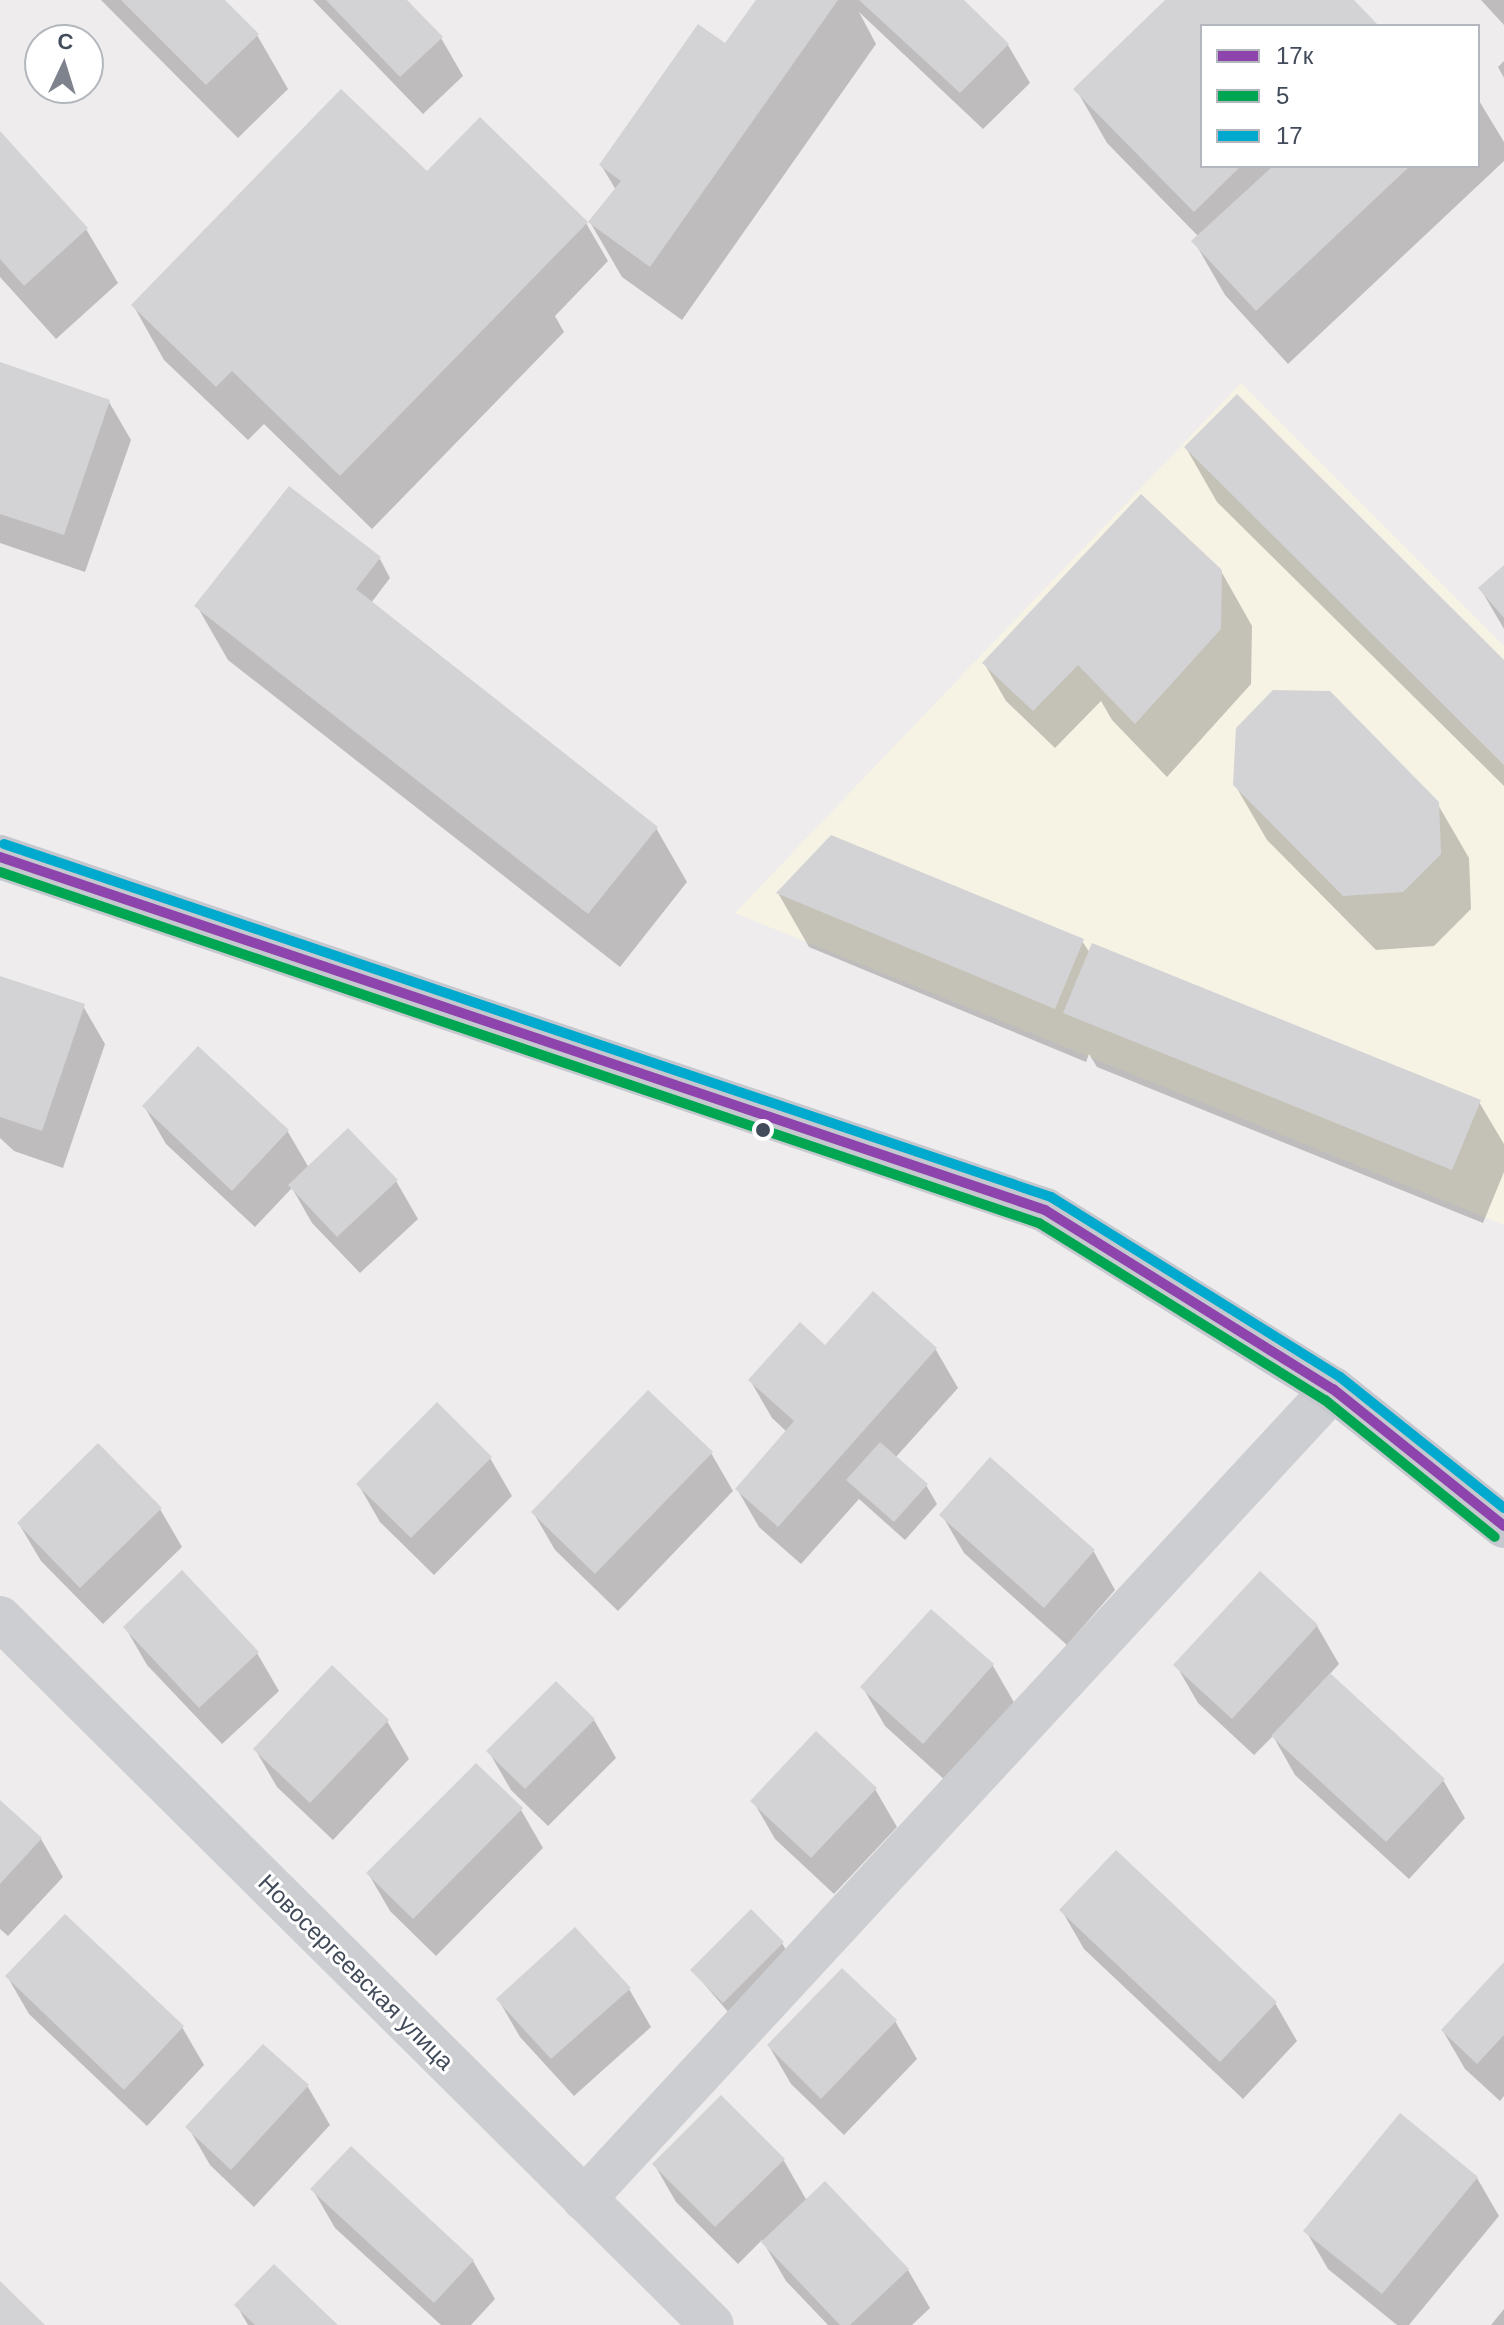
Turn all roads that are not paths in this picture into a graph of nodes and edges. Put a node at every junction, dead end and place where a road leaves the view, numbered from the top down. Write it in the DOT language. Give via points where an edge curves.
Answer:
graph roads {
  1 [pos="0,857"];
  2 [pos="1333,1389"];
  3 [pos="1504,1526"];
  4 [pos="0,1618"];
  5 [pos="584,2199"];
  6 [pos="712,2325"];
  1 -- 2 [label="main road" via="1045,1210"];
  2 -- 3 [label="main road"];
  2 -- 5 [label="street"];
  4 -- 5 [label="street, Новосергеевская улица"];
  5 -- 6 [label="street, Новосергеевская улица"];
}
